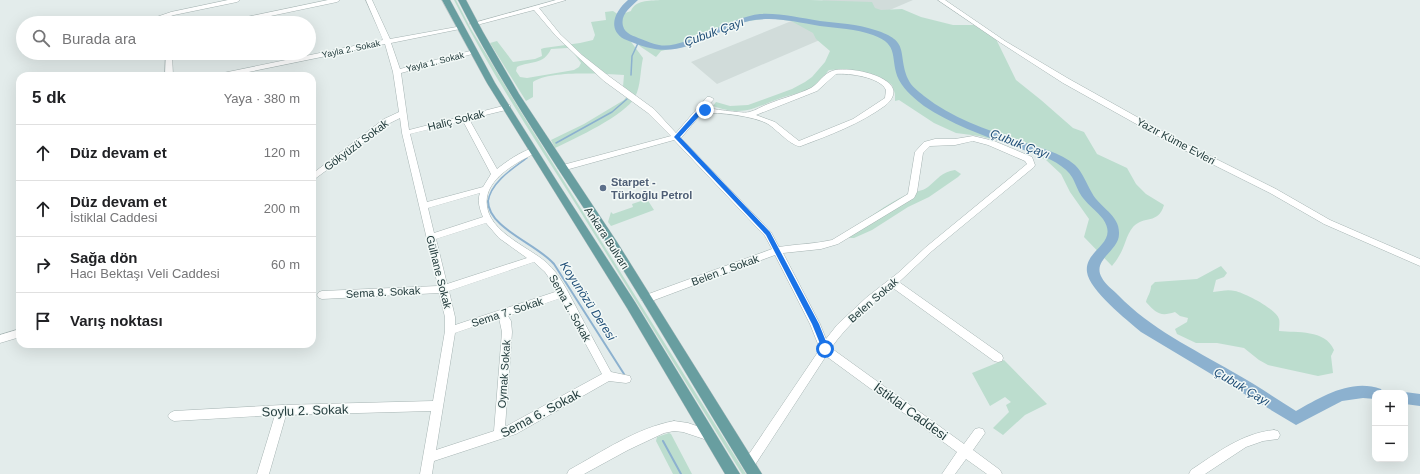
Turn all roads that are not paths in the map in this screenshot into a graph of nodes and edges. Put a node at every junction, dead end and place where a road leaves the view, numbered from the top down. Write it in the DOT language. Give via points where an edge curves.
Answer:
graph roads {
  1 [pos="237,0"];
  2 [pos="337,0"];
  3 [pos="369,0"];
  4 [pos="446,0"];
  5 [pos="462,0"];
  6 [pos="563,0"];
  7 [pos="941,0"];
  8 [pos="535,7"];
  9 [pos="164,16"];
  10 [pos="261,16"];
  11 [pos="474,24"];
  12 [pos="460,27"];
  13 [pos="387,41"];
  14 [pos="474,52"];
  15 [pos="316,56"];
  16 [pos="168,60"];
  17 [pos="295,60"];
  18 [pos="169,72"];
  19 [pos="237,72"];
  20 [pos="397,72"];
  21 [pos="710,100"];
  22 [pos="507,107"];
  23 [pos="700,112"];
  24 [pos="402,114"];
  25 [pos="748,116"];
  26 [pos="465,118"];
  27 [pos="406,132"];
  28 [pos="677,137"];
  29 [pos="533,151"];
  30 [pos="1031,165"];
  31 [pos="562,168"];
  32 [pos="316,175"];
  33 [pos="496,175"];
  34 [pos="484,189"];
  35 [pos="423,206"];
  36 [pos="488,220"];
  37 [pos="431,237"];
  38 [pos="777,252"];
  39 [pos="536,258"];
  40 [pos="1420,263"];
  41 [pos="892,282"];
  42 [pos="444,289"];
  43 [pos="564,293"];
  44 [pos="322,295"];
  45 [pos="646,299"];
  46 [pos="502,314"];
  47 [pos="450,331"];
  48 [pos="16,334"];
  49 [pos="0,340"];
  50 [pos="825,349"];
  51 [pos="998,358"];
  52 [pos="608,376"];
  53 [pos="626,379"];
  54 [pos="437,406"];
  55 [pos="282,410"];
  56 [pos="174,416"];
  57 [pos="979,433"];
  58 [pos="1274,435"];
  59 [pos="499,436"];
  60 [pos="710,436"];
  61 [pos="966,451"];
  62 [pos="428,458"];
  63 [pos="749,464"];
  64 [pos="263,474"];
  65 [pos="426,474"];
  66 [pos="573,474"];
  67 [pos="733,474"];
  68 [pos="755,474"];
  69 [pos="948,474"];
  70 [pos="996,474"];
  71 [pos="1195,474"];
  1 -- 9 [label="street"];
  2 -- 10 [label="street"];
  3 -- 13 [label="street, Gülhane Sokak"];
  4 -- 12 [label="main road, Ankara Bulvarı"];
  5 -- 11 [label="main road, Ankara Bulvarı"];
  6 -- 8 [label="street"];
  7 -- 40 [label="street, Yazır Küme Evleri" via="1066,81 1172,140 1273,191 1327,222"];
  8 -- 11 [label="street"];
  8 -- 28 [label="street" via="564,42 607,79 652,112"];
  11 -- 31 [label="main road, Ankara Bulvarı"];
  12 -- 13 [label="street, Yayla 2. Sokak"];
  12 -- 14 [label="main road, Ankara Bulvarı"];
  13 -- 15 [label="street, Yayla 2. Sokak"];
  13 -- 20 [label="street, Gülhane Sokak"];
  14 -- 20 [label="street, Yayla 1. Sokak"];
  14 -- 22 [label="main road, Ankara Bulvarı"];
  16 -- 18 [label="street"];
  17 -- 19 [label="street, Yayla 2. Sokak"];
  20 -- 24 [label="street, Gülhane Sokak"];
  21 -- 23 [label="street"];
  22 -- 26 [label="street, Haliç Sokak"];
  22 -- 29 [label="main road, Ankara Bulvarı"];
  23 -- 25 [label="street" via="714,111"];
  23 -- 28 [label="street"];
  24 -- 27 [label="street, Gülhane Sokak"];
  24 -- 32 [label="street, Gökyüzü Sokak" via="387,121"];
  25 -- 25 [label="street" via="772,104 815,89 837,72 854,73 883,82 889,87 890,96 880,106 830,132 798,144 770,122"];
  26 -- 27 [label="street, Haliç Sokak"];
  26 -- 33 [label="street"];
  27 -- 35 [label="street, Gülhane Sokak"];
  28 -- 31 [label="street"];
  28 -- 38 [label="street" via="763,228 773,241"];
  29 -- 33 [label="street" via="512,162"];
  29 -- 60 [label="main road, Ankara Bulvarı" via="631,305"];
  30 -- 38 [label="street, Belen 1 Sokak" via="1025,156 980,139 932,142 919,152 911,196 835,242"];
  30 -- 41 [label="street, Belen Sokak"];
  31 -- 45 [label="main road, Ankara Bulvarı"];
  33 -- 34 [label="street"];
  34 -- 35 [label="street"];
  34 -- 36 [label="street, Sema 1. Sokak" via="483,206"];
  35 -- 37 [label="street, Gülhane Sokak"];
  36 -- 37 [label="street"];
  36 -- 39 [label="street, Sema 1. Sokak" via="502,236"];
  37 -- 42 [label="street, Gülhane Sokak"];
  38 -- 45 [label="street, Belen 1 Sokak"];
  38 -- 50 [label="street" via="815,324"];
  39 -- 42 [label="street, Sema 8. Sokak"];
  39 -- 43 [label="street, Sema 1. Sokak" via="555,278"];
  41 -- 50 [label="street, Belen Sokak" via="851,318"];
  41 -- 51 [label="street"];
  42 -- 44 [label="street, Sema 8. Sokak"];
  42 -- 47 [label="street, Gülhane Sokak"];
  43 -- 46 [label="street, Sema 7. Sokak"];
  43 -- 52 [label="street, Sema 1. Sokak"];
  45 -- 63 [label="main road, Ankara Bulvarı"];
  46 -- 47 [label="street, Sema 7. Sokak"];
  46 -- 59 [label="street, Oymak Sokak" via="507,332"];
  47 -- 54 [label="street, Gülhane Sokak"];
  48 -- 49 [label="street"];
  50 -- 61 [label="street, İstiklal Caddesi"];
  50 -- 63 [label="street, Belen Sokak"];
  52 -- 53 [label="street"];
  52 -- 59 [label="street, Sema 6. Sokak"];
  54 -- 55 [label="street, Soylu 2. Sokak"];
  54 -- 62 [label="street, Gülhane Sokak"];
  55 -- 56 [label="street, Soylu 2. Sokak"];
  55 -- 64 [label="street"];
  57 -- 61 [label="street"];
  58 -- 71 [label="street" via="1251,440"];
  59 -- 62 [label="street, Sema 6. Sokak"];
  60 -- 66 [label="street" via="685,427 667,427 646,435"];
  60 -- 67 [label="main road, Ankara Bulvarı"];
  61 -- 69 [label="street"];
  61 -- 70 [label="street, İstiklal Caddesi"];
  62 -- 65 [label="street, Gülhane Sokak"];
  63 -- 68 [label="main road, Ankara Bulvarı"];
}
